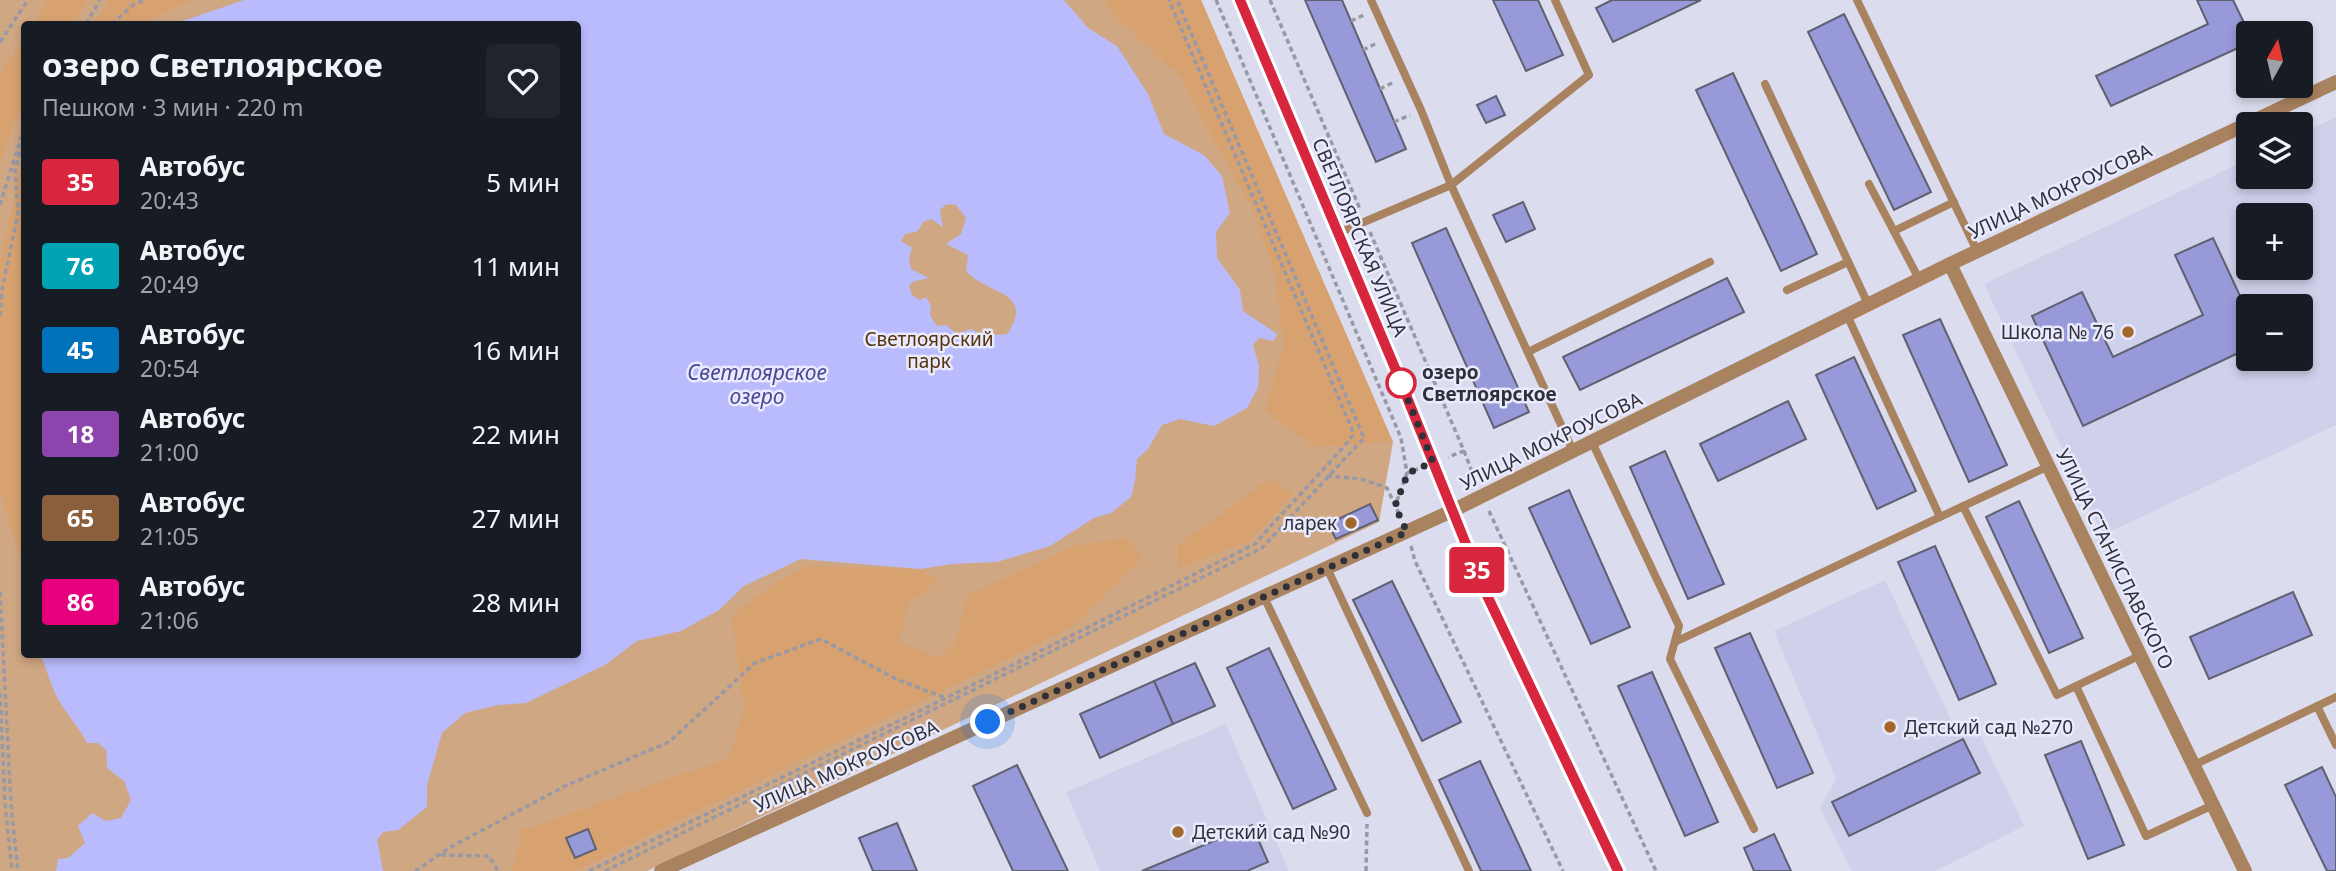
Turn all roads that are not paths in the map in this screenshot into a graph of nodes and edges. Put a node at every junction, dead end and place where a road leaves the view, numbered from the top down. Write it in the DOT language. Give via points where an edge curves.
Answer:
graph roads {
  1 [pos="1240,0"];
  2 [pos="1371,0"];
  3 [pos="1555,0"];
  4 [pos="1857,0"];
  5 [pos="2336,82"];
  6 [pos="1765,85"];
  7 [pos="1869,184"];
  8 [pos="1451,185"];
  9 [pos="1954,202"];
  10 [pos="1894,231"];
  11 [pos="1338,233"];
  12 [pos="1977,251"];
  13 [pos="1710,262"];
  14 [pos="1848,262"];
  15 [pos="1950,264"];
  16 [pos="1919,279"];
  17 [pos="1787,289"];
  18 [pos="1868,304"];
  19 [pos="1847,315"];
  20 [pos="1528,352"];
  21 [pos="1592,442"];
  22 [pos="1573,451"];
  23 [pos="2049,466"];
  24 [pos="1964,506"];
  25 [pos="1452,511"];
  26 [pos="1940,517"];
  27 [pos="1327,568"];
  28 [pos="1264,597"];
  29 [pos="1675,642"];
  30 [pos="2141,655"];
  31 [pos="2076,686"];
  32 [pos="2336,697"];
  33 [pos="2317,706"];
  34 [pos="2336,745"];
  35 [pos="2194,765"];
  36 [pos="2213,805"];
  37 [pos="1367,813"];
  38 [pos="1754,829"];
  39 [pos="660,871"];
  40 [pos="1469,871"];
  41 [pos="1618,871"];
  42 [pos="2245,871"];
  1 -- 11 [label="main road, СВЕТЛОЯРСКАЯ УЛИЦА"];
  2 -- 8 [label="lane"];
  3 -- 8 [label="lane" via="1589,75"];
  4 -- 9 [label="lane"];
  5 -- 12 [label="street, УЛИЦА МОКРОУСОВА"];
  6 -- 14 [label="lane"];
  7 -- 10 [label="lane"];
  8 -- 11 [label="lane"];
  8 -- 20 [label="lane"];
  9 -- 10 [label="lane"];
  9 -- 12 [label="lane"];
  10 -- 16 [label="lane"];
  11 -- 25 [label="main road, СВЕТЛОЯРСКАЯ УЛИЦА"];
  12 -- 15 [label="street, УЛИЦА МОКРОУСОВА"];
  13 -- 20 [label="lane"];
  14 -- 17 [label="lane"];
  14 -- 18 [label="lane"];
  15 -- 16 [label="street, УЛИЦА МОКРОУСОВА"];
  15 -- 23 [label="street, УЛИЦА СТАНИСЛАВСКОГО"];
  16 -- 18 [label="street, УЛИЦА МОКРОУСОВА"];
  18 -- 19 [label="street, УЛИЦА МОКРОУСОВА"];
  19 -- 21 [label="street, УЛИЦА МОКРОУСОВА"];
  19 -- 26 [label="lane"];
  20 -- 22 [label="lane"];
  21 -- 22 [label="street, УЛИЦА МОКРОУСОВА"];
  21 -- 29 [label="lane" via="1679,626"];
  22 -- 25 [label="street, УЛИЦА МОКРОУСОВА"];
  23 -- 24 [label="lane"];
  23 -- 30 [label="street, УЛИЦА СТАНИСЛАВСКОГО"];
  24 -- 26 [label="lane"];
  24 -- 31 [label="lane" via="2057,695"];
  25 -- 27 [label="street, УЛИЦА МОКРОУСОВА"];
  25 -- 41 [label="main road, СВЕТЛОЯРСКАЯ УЛИЦА" via="1484,589"];
  26 -- 29 [label="lane"];
  27 -- 28 [label="street, УЛИЦА МОКРОУСОВА"];
  27 -- 40 [label="lane"];
  28 -- 37 [label="lane"];
  28 -- 39 [label="street, УЛИЦА МОКРОУСОВА"];
  29 -- 38 [label="lane" via="1670,659"];
  30 -- 31 [label="lane"];
  30 -- 35 [label="street, УЛИЦА СТАНИСЛАВСКОГО"];
  31 -- 36 [label="lane" via="2146,836"];
  32 -- 33 [label="lane"];
  33 -- 34 [label="lane"];
  33 -- 35 [label="lane"];
  35 -- 36 [label="street, УЛИЦА СТАНИСЛАВСКОГО"];
  36 -- 42 [label="street, УЛИЦА СТАНИСЛАВСКОГО"];
}
